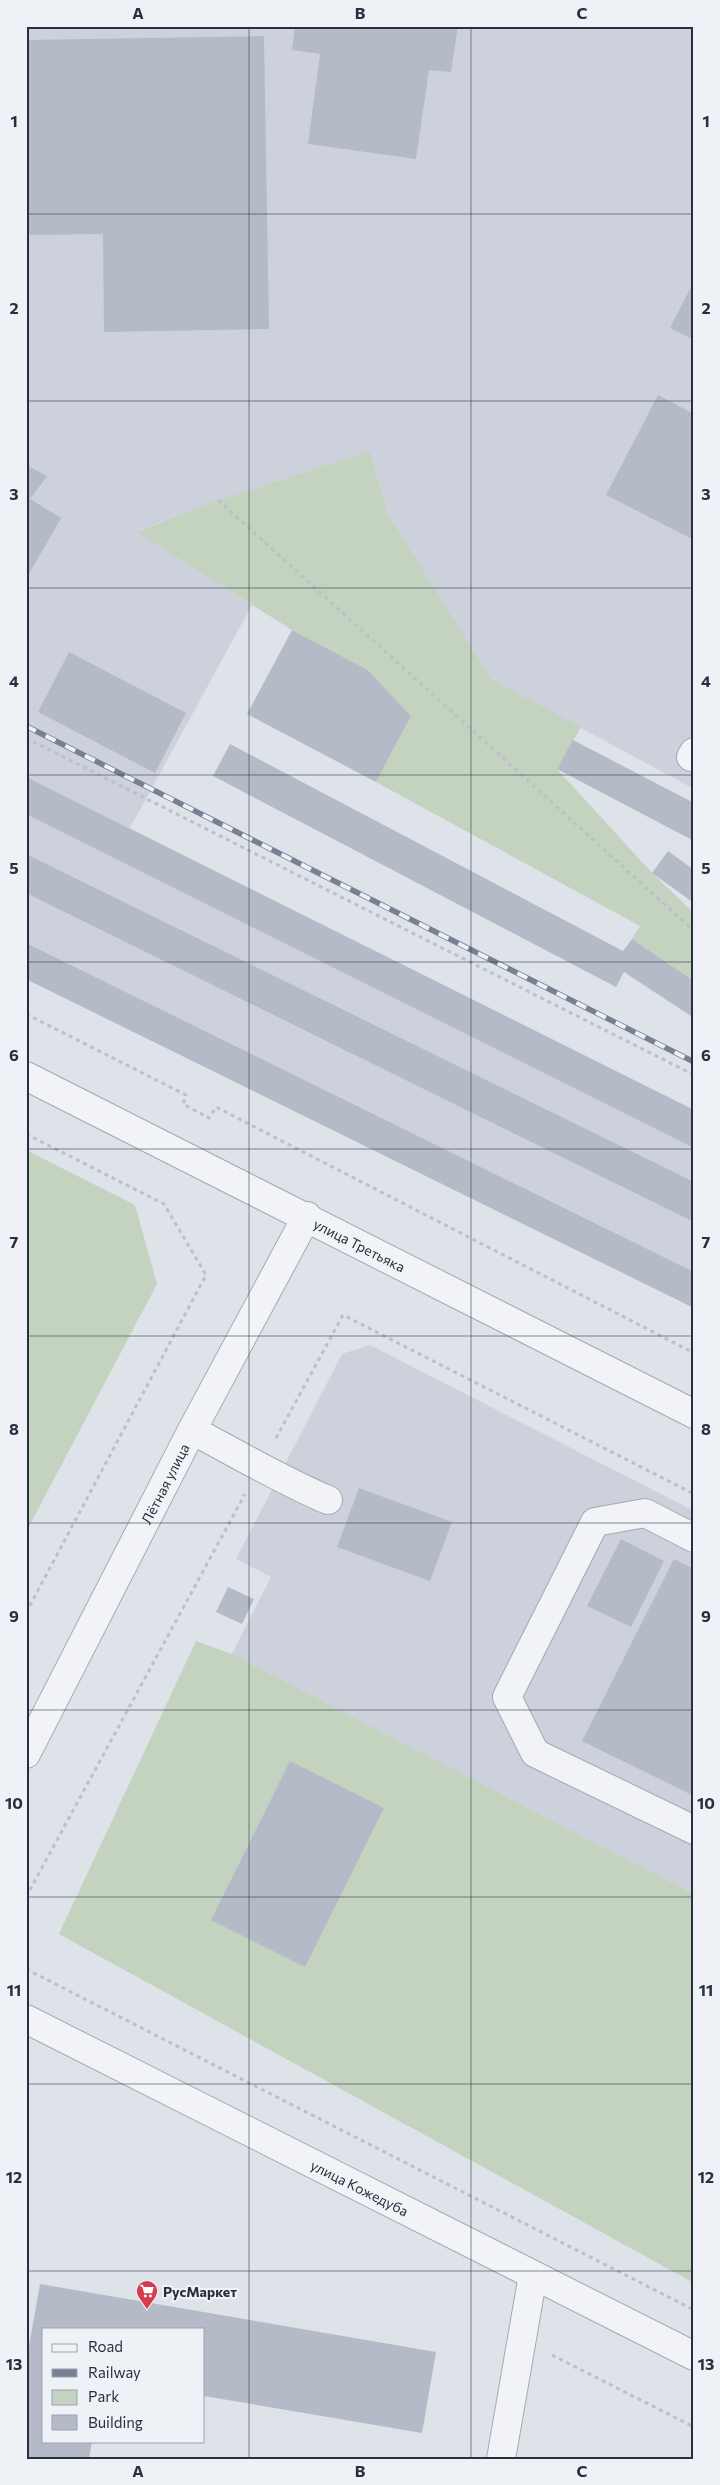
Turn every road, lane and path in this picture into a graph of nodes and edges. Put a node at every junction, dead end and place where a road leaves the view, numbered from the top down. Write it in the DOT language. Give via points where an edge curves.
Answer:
graph roads {
  1 [pos="218,500"];
  2 [pos="26,738"];
  3 [pos="694,930"];
  4 [pos="26,1014"];
  5 [pos="694,1075"];
  6 [pos="26,1076"];
  7 [pos="26,1134"];
  8 [pos="307,1216"];
  9 [pos="694,1353"];
  10 [pos="694,1414"];
  11 [pos="192,1430"];
  12 [pos="261,1466"];
  13 [pos="694,1494"];
  14 [pos="328,1500"];
  15 [pos="694,1538"];
  16 [pos="26,1613"];
  17 [pos="26,1754"];
  18 [pos="694,1830"];
  19 [pos="26,1897"];
  20 [pos="26,1969"];
  21 [pos="26,2018"];
  22 [pos="533,2275"];
  23 [pos="694,2310"];
  24 [pos="521,2340"];
  25 [pos="694,2356"];
  26 [pos="694,2427"];
  27 [pos="502,2459"];
  1 -- 3 [label="path"];
  2 -- 5 [label="path"];
  4 -- 9 [label="path" via="186,1095 184,1104 209,1118 216,1107"];
  6 -- 8 [label="street, улица Третьяка"];
  7 -- 16 [label="path" via="164,1204 206,1275"];
  8 -- 10 [label="street, улица Третьяка"];
  8 -- 11 [label="street, Лётная улица"];
  11 -- 12 [label="street"];
  11 -- 17 [label="street, Лётная улица"];
  12 -- 13 [label="path" via="343,1315"];
  12 -- 14 [label="street" via="278,1478"];
  12 -- 19 [label="path"];
  15 -- 18 [label="street" via="645,1513 595,1522 507,1697 535,1753"];
  20 -- 23 [label="path"];
  21 -- 22 [label="street, улица Кожедуба"];
  22 -- 24 [label="street"];
  22 -- 25 [label="street, улица Кожедуба"];
  24 -- 26 [label="path"];
  24 -- 27 [label="street"];
}
